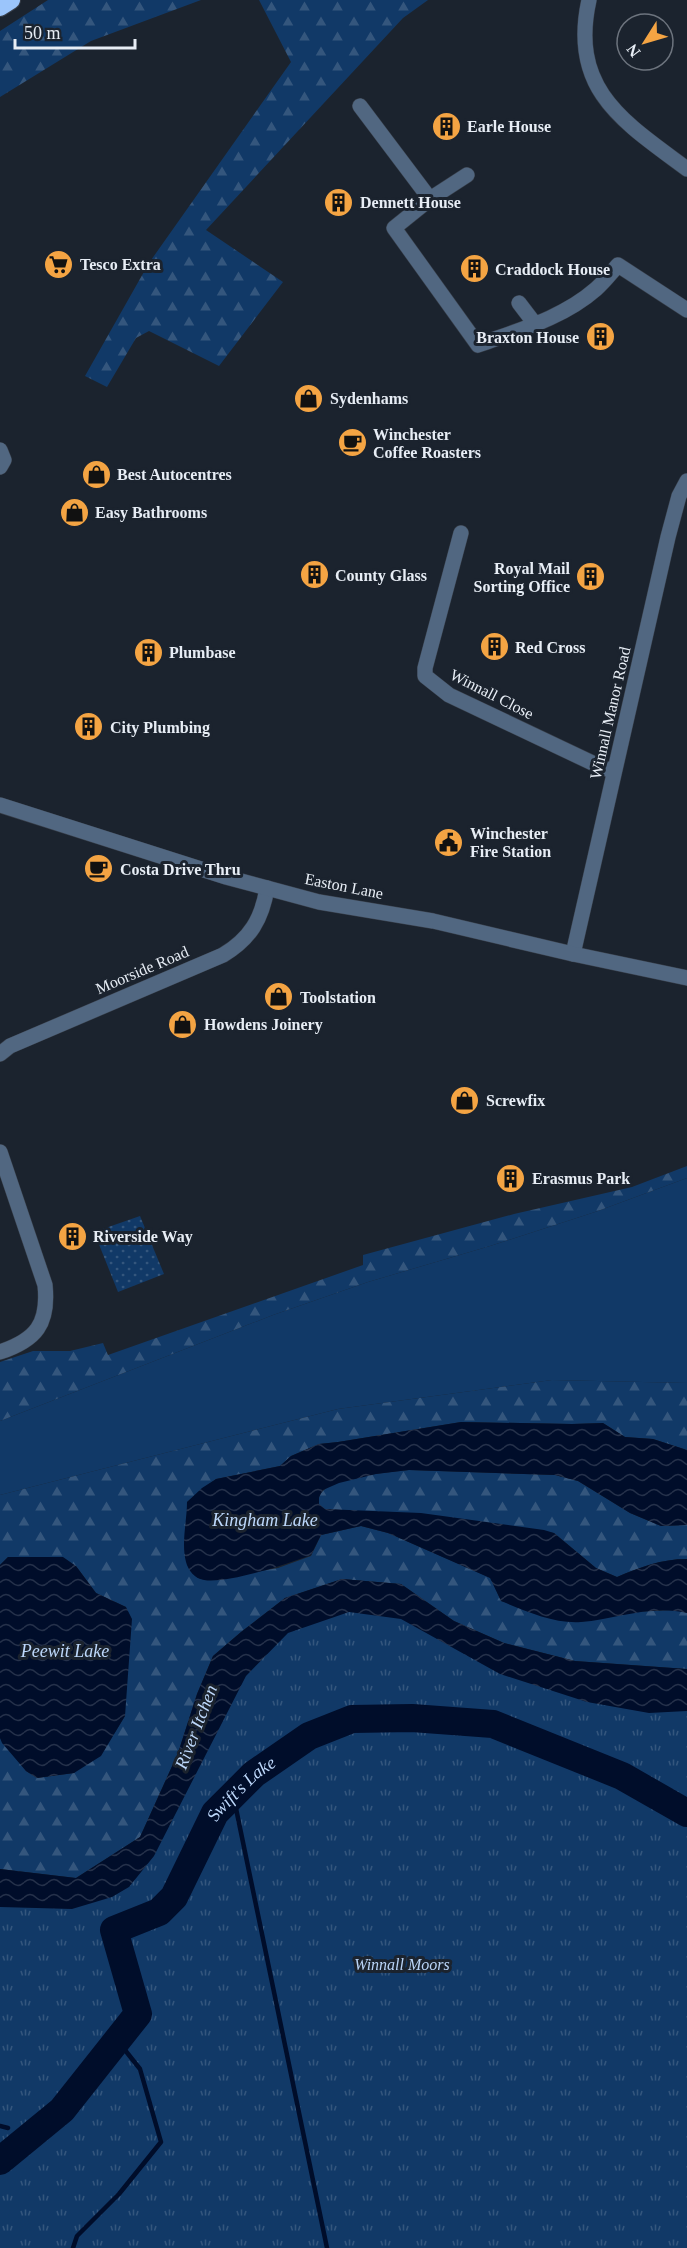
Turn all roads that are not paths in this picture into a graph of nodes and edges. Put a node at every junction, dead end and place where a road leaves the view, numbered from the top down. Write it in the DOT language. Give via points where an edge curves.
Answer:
graph roads {
  1 [pos="11,0"];
  2 [pos="589,0"];
  3 [pos="0,7"];
  4 [pos="360,106"];
  5 [pos="687,169"];
  6 [pos="467,175"];
  7 [pos="430,199"];
  8 [pos="519,303"];
  9 [pos="687,310"];
  10 [pos="535,324"];
  11 [pos="0,450"];
  12 [pos="0,467"];
  13 [pos="687,482"];
  14 [pos="461,533"];
  15 [pos="614,771"];
  16 [pos="0,805"];
  17 [pos="267,888"];
  18 [pos="573,954"];
  19 [pos="687,978"];
  20 [pos="0,1054"];
  21 [pos="0,1152"];
  22 [pos="0,1352"];
  1 -- 3 [label="highway"];
  2 -- 5 [label="street" via="584,26 588,65 607,104 625,123"];
  4 -- 7 [label="street"];
  6 -- 7 [label="street"];
  7 -- 10 [label="street" via="394,228 478,345"];
  8 -- 10 [label="street"];
  9 -- 10 [label="street" via="618,265 579,302"];
  11 -- 12 [label="street" via="4,460"];
  13 -- 15 [label="street, Winnall Manor Road" via="668,537"];
  14 -- 15 [label="street, Winnall Close" via="425,676 450,695 507,724"];
  15 -- 18 [label="street, Winnall Manor Road"];
  16 -- 17 [label="street, Easton Lane"];
  17 -- 18 [label="street, Easton Lane"];
  17 -- 20 [label="street, Moorside Road" via="261,916 250,933 223,955 10,1046"];
  18 -- 19 [label="street, Easton Lane"];
  21 -- 22 [label="street" via="46,1296 39,1329 24,1342"];
}
